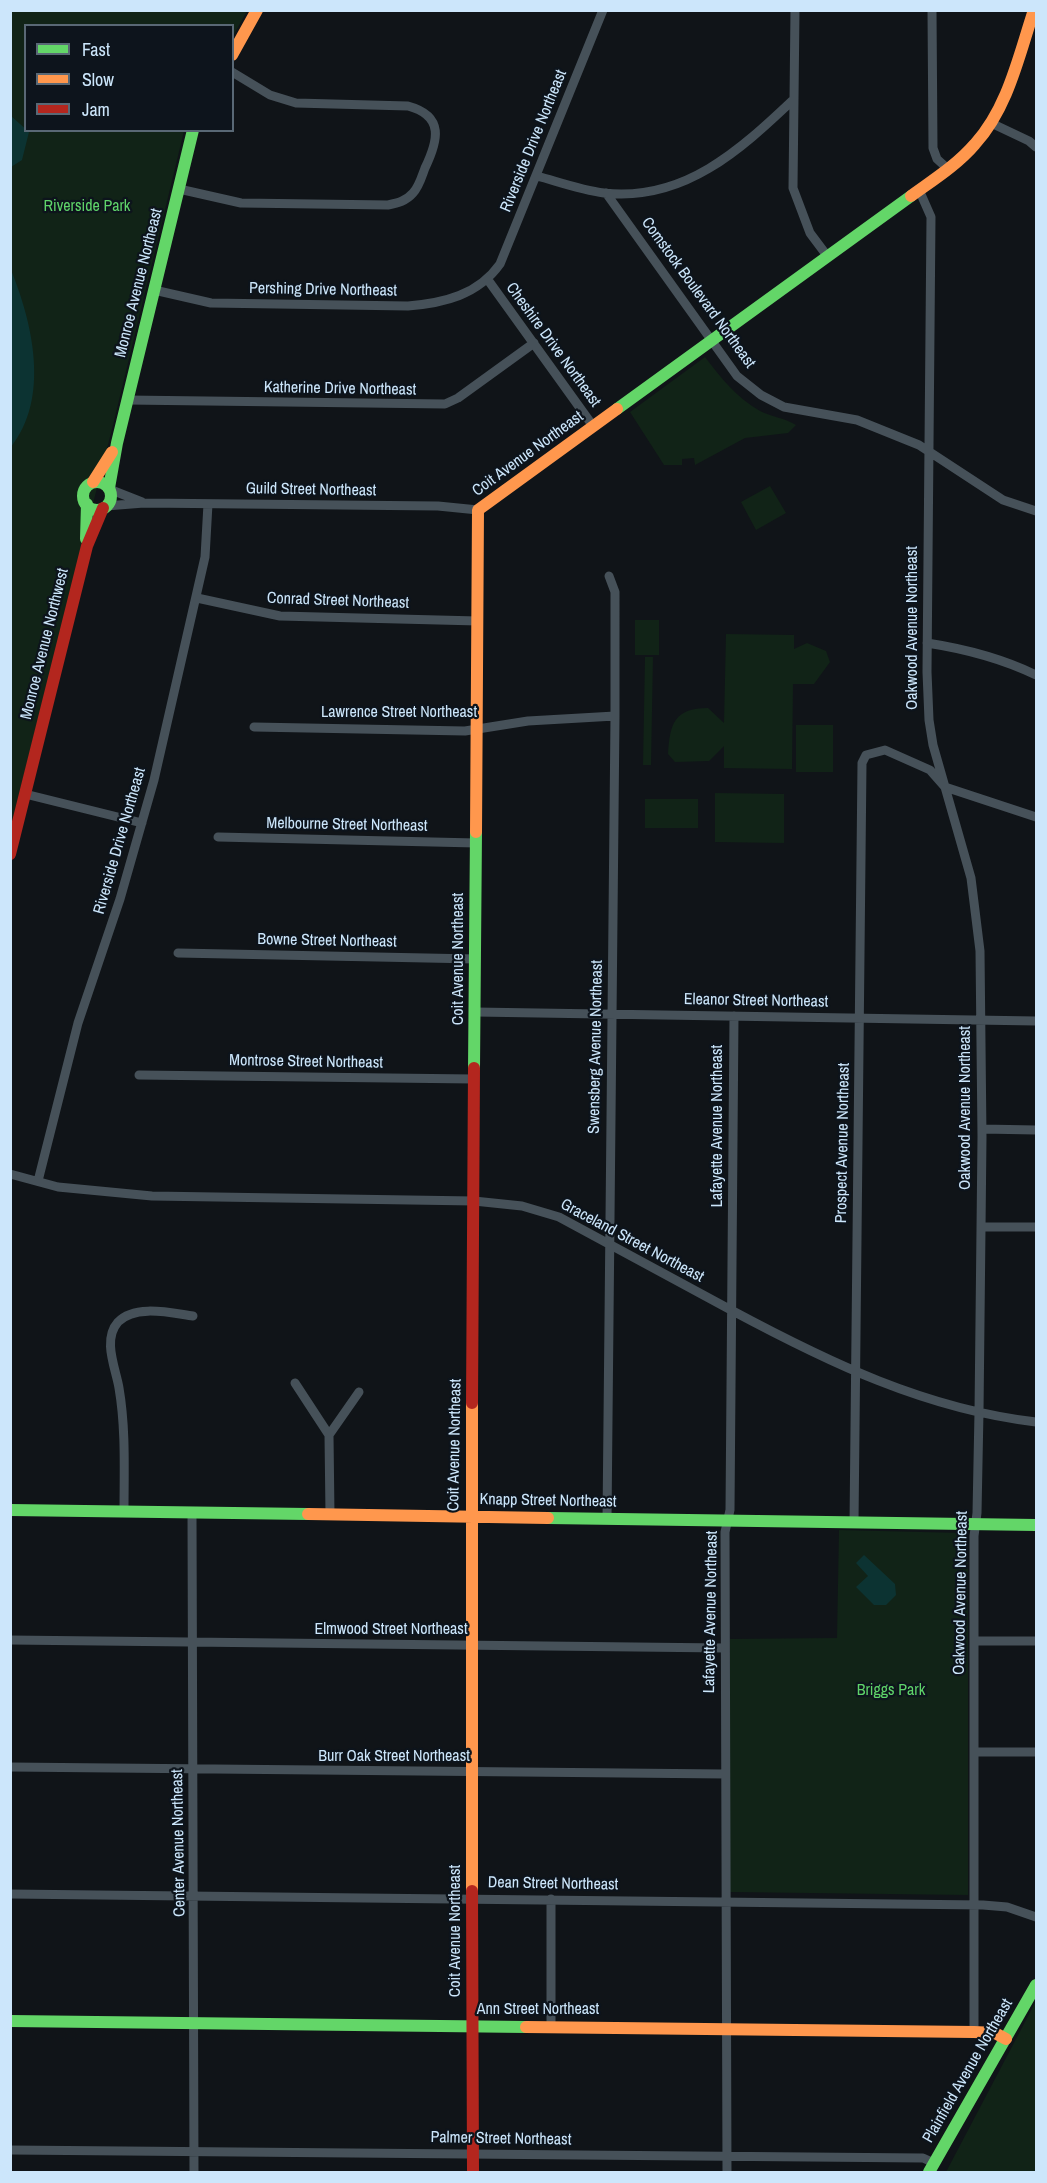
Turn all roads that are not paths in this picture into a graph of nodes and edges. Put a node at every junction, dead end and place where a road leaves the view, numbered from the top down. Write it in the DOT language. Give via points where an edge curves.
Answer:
graph roads {
  1 [pos="257,10"];
  2 [pos="603,10"];
  3 [pos="795,10"];
  4 [pos="932,10"];
  5 [pos="1034,13"];
  6 [pos="234,51"];
  7 [pos="234,73"];
  8 [pos="794,99"];
  9 [pos="991,123"];
  10 [pos="193,132"];
  11 [pos="1036,147"];
  12 [pos="948,169"];
  13 [pos="537,176"];
  14 [pos="179,189"];
  15 [pos="920,192"];
  16 [pos="606,193"];
  17 [pos="828,256"];
  18 [pos="488,280"];
  19 [pos="154,290"];
  20 [pos="710,340"];
  21 [pos="534,343"];
  22 [pos="128,400"];
  23 [pos="593,426"];
  24 [pos="117,443"];
  25 [pos="929,449"];
  26 [pos="93,483"];
  27 [pos="109,489"];
  28 [pos="144,503"];
  29 [pos="87,504"];
  30 [pos="208,504"];
  31 [pos="105,507"];
  32 [pos="478,510"];
  33 [pos="1036,511"];
  34 [pos="87,546"];
  35 [pos="609,576"];
  36 [pos="197,598"];
  37 [pos="478,621"];
  38 [pos="927,643"];
  39 [pos="1036,675"];
  40 [pos="615,716"];
  41 [pos="254,728"];
  42 [pos="477,730"];
  43 [pos="945,788"];
  44 [pos="25,794"];
  45 [pos="1036,817"];
  46 [pos="142,823"];
  47 [pos="218,837"];
  48 [pos="476,843"];
  49 [pos="10,854"];
  50 [pos="178,953"];
  51 [pos="476,958"];
  52 [pos="476,1012"];
  53 [pos="612,1014"];
  54 [pos="734,1016"];
  55 [pos="860,1018"];
  56 [pos="981,1020"];
  57 [pos="1036,1021"];
  58 [pos="139,1075"];
  59 [pos="473,1079"];
  60 [pos="982,1130"];
  61 [pos="1036,1130"];
  62 [pos="10,1174"];
  63 [pos="38,1181"];
  64 [pos="474,1201"];
  65 [pos="981,1227"];
  66 [pos="1036,1227"];
  67 [pos="610,1245"];
  68 [pos="731,1310"];
  69 [pos="193,1316"];
  70 [pos="855,1373"];
  71 [pos="295,1383"];
  72 [pos="359,1392"];
  73 [pos="979,1412"];
  74 [pos="1036,1422"];
  75 [pos="329,1435"];
  76 [pos="16,1510"];
  77 [pos="124,1512"];
  78 [pos="192,1513"];
  79 [pos="330,1515"];
  80 [pos="471,1517"];
  81 [pos="606,1519"];
  82 [pos="727,1521"];
  83 [pos="854,1523"];
  84 [pos="976,1524"];
  85 [pos="1036,1525"];
  86 [pos="10,1641"];
  87 [pos="974,1641"];
  88 [pos="1036,1641"];
  89 [pos="192,1643"];
  90 [pos="472,1647"];
  91 [pos="724,1648"];
  92 [pos="974,1752"];
  93 [pos="1036,1752"];
  94 [pos="10,1767"];
  95 [pos="194,1770"];
  96 [pos="472,1773"];
  97 [pos="725,1774"];
  98 [pos="10,1894"];
  99 [pos="195,1897"];
  100 [pos="472,1899"];
  101 [pos="551,1899"];
  102 [pos="726,1902"];
  103 [pos="974,1905"];
  104 [pos="1036,1917"];
  105 [pos="1036,1985"];
  106 [pos="10,2021"];
  107 [pos="194,2023"];
  108 [pos="551,2026"];
  109 [pos="472,2027"];
  110 [pos="726,2028"];
  111 [pos="974,2032"];
  112 [pos="1006,2039"];
  113 [pos="10,2150"];
  114 [pos="194,2151"];
  115 [pos="473,2154"];
  116 [pos="727,2156"];
  117 [pos="931,2168"];
  118 [pos="194,2172"];
  119 [pos="473,2172"];
  120 [pos="727,2172"];
  1 -- 6 [label="street"];
  2 -- 13 [label="street, Riverside Drive Northeast"];
  3 -- 8 [label="street"];
  4 -- 12 [label="street" via="933,148 937,159"];
  5 -- 9 [label="street, Coit Avenue Northeast"];
  7 -- 14 [label="street" via="270,95 296,103 408,106 420,110 434,125 437,142 414,192 402,202 388,205 241,203"];
  8 -- 16 [label="street" via="722,162 685,183 656,191"];
  8 -- 17 [label="street" via="793,188 810,233"];
  9 -- 11 [label="street"];
  9 -- 12 [label="street, Coit Avenue Northeast"];
  10 -- 14 [label="street, Monroe Avenue Northeast"];
  12 -- 15 [label="street, Coit Avenue Northeast"];
  13 -- 16 [label="street"];
  13 -- 18 [label="street, Riverside Drive Northeast" via="500,264"];
  14 -- 19 [label="street, Monroe Avenue Northeast"];
  15 -- 17 [label="street, Coit Avenue Northeast"];
  15 -- 25 [label="street, Oakwood Avenue Northeast" via="932,217"];
  16 -- 20 [label="street, Comstock Boulevard Northeast"];
  17 -- 20 [label="street, Coit Avenue Northeast"];
  18 -- 19 [label="street, Pershing Drive Northeast" via="435,303 408,306 226,303"];
  18 -- 21 [label="street, Cheshire Drive Northeast"];
  19 -- 22 [label="street, Monroe Avenue Northeast"];
  20 -- 23 [label="street, Coit Avenue Northeast"];
  20 -- 25 [label="street, Comstock Boulevard Northeast" via="737,376 776,403 874,425"];
  21 -- 22 [label="street, Katherine Drive Northeast" via="445,404"];
  21 -- 23 [label="street, Cheshire Drive Northeast"];
  22 -- 24 [label="street, Monroe Avenue Northeast"];
  23 -- 32 [label="street, Coit Avenue Northeast"];
  24 -- 26 [label="street, Monroe Avenue Northeast"];
  24 -- 27 [label="street, Monroe Avenue Northeast"];
  25 -- 33 [label="street, Comstock Boulevard Northeast" via="1003,500"];
  25 -- 38 [label="street, Oakwood Avenue Northeast"];
  26 -- 27 [label="street" via="100,482"];
  26 -- 29 [label="street" via="84,491"];
  27 -- 28 [label="street, Guild Street Northeast"];
  27 -- 31 [label="street" via="111,498"];
  28 -- 30 [label="street, Guild Street Northeast"];
  28 -- 31 [label="street, Guild Street Northeast"];
  29 -- 31 [label="street" via="94,509"];
  29 -- 34 [label="street, Monroe Avenue Northwest"];
  30 -- 32 [label="street, Guild Street Northeast" via="438,506"];
  30 -- 36 [label="street, Riverside Drive Northeast" via="205,557"];
  31 -- 34 [label="street, Monroe Avenue Northwest"];
  32 -- 37 [label="street, Coit Avenue Northeast"];
  34 -- 44 [label="street, Monroe Avenue Northwest"];
  35 -- 40 [label="street, Swensberg Avenue Northeast" via="615,591"];
  36 -- 37 [label="street, Conrad Street Northeast" via="280,616"];
  36 -- 46 [label="street, Riverside Drive Northeast"];
  37 -- 42 [label="street, Coit Avenue Northeast"];
  38 -- 39 [label="street" via="980,653"];
  38 -- 43 [label="street, Oakwood Avenue Northeast" via="929,720"];
  40 -- 42 [label="street, Lawrence Street Northeast" via="528,721"];
  40 -- 53 [label="street, Swensberg Avenue Northeast"];
  41 -- 42 [label="street, Lawrence Street Northeast"];
  42 -- 48 [label="street, Coit Avenue Northeast"];
  43 -- 45 [label="street"];
  43 -- 55 [label="street, Prospect Avenue Northeast" via="930,770 885,750 866,755 862,763"];
  43 -- 56 [label="street, Oakwood Avenue Northeast" via="971,878 980,951"];
  44 -- 46 [label="street"];
  44 -- 49 [label="street, Monroe Avenue Northwest"];
  46 -- 63 [label="street, Riverside Drive Northeast" via="78,1023"];
  47 -- 48 [label="street, Melbourne Street Northeast"];
  48 -- 51 [label="street, Coit Avenue Northeast"];
  50 -- 51 [label="street, Bowne Street Northeast"];
  51 -- 52 [label="street, Coit Avenue Northeast"];
  52 -- 53 [label="street, Eleanor Street Northeast"];
  52 -- 59 [label="street, Coit Avenue Northeast"];
  53 -- 54 [label="street, Eleanor Street Northeast"];
  53 -- 67 [label="street, Swensberg Avenue Northeast"];
  54 -- 55 [label="street, Eleanor Street Northeast"];
  54 -- 68 [label="street, Lafayette Avenue Northeast"];
  55 -- 56 [label="street, Eleanor Street Northeast"];
  55 -- 70 [label="street, Prospect Avenue Northeast"];
  56 -- 57 [label="street, Eleanor Street Northeast"];
  56 -- 60 [label="street, Oakwood Avenue Northeast"];
  58 -- 59 [label="street, Montrose Street Northeast"];
  59 -- 64 [label="street, Coit Avenue Northeast"];
  60 -- 61 [label="street"];
  60 -- 65 [label="street, Oakwood Avenue Northeast"];
  62 -- 63 [label="street, Graceland Street Northeast"];
  63 -- 64 [label="street, Graceland Street Northeast" via="58,1187 152,1196"];
  64 -- 67 [label="street, Graceland Street Northeast" via="522,1206 552,1215"];
  64 -- 80 [label="street, Coit Avenue Northeast"];
  65 -- 66 [label="street"];
  65 -- 73 [label="street, Oakwood Avenue Northeast"];
  67 -- 68 [label="street, Graceland Street Northeast"];
  67 -- 81 [label="street, Swensberg Avenue Northeast"];
  68 -- 70 [label="street, Graceland Street Northeast"];
  68 -- 82 [label="street, Lafayette Avenue Northeast"];
  69 -- 77 [label="street" via="135,1313 118,1322 113,1330 111,1349 124,1423"];
  70 -- 73 [label="street, Graceland Street Northeast"];
  70 -- 83 [label="street, Prospect Avenue Northeast"];
  71 -- 75 [label="street"];
  72 -- 75 [label="street"];
  73 -- 74 [label="street, Graceland Street Northeast"];
  73 -- 84 [label="street, Oakwood Avenue Northeast"];
  75 -- 79 [label="street"];
  76 -- 77 [label="street, Knapp Street Northeast"];
  77 -- 78 [label="street, Knapp Street Northeast"];
  78 -- 79 [label="street, Knapp Street Northeast"];
  78 -- 89 [label="street, Center Avenue Northeast"];
  79 -- 80 [label="street, Knapp Street Northeast"];
  80 -- 81 [label="street, Knapp Street Northeast"];
  80 -- 90 [label="street, Coit Avenue Northeast"];
  81 -- 82 [label="street, Knapp Street Northeast"];
  82 -- 83 [label="street, Knapp Street Northeast"];
  82 -- 91 [label="street, Lafayette Avenue Northeast"];
  83 -- 84 [label="street, Knapp Street Northeast"];
  84 -- 85 [label="street, Knapp Street Northeast"];
  84 -- 87 [label="street, Oakwood Avenue Northeast"];
  86 -- 89 [label="street, Elmwood Street Northeast"];
  87 -- 88 [label="street"];
  87 -- 92 [label="street, Oakwood Avenue Northeast"];
  89 -- 90 [label="street, Elmwood Street Northeast"];
  89 -- 95 [label="street, Center Avenue Northeast"];
  90 -- 91 [label="street, Elmwood Street Northeast" via="482,1644"];
  90 -- 96 [label="street, Coit Avenue Northeast"];
  91 -- 97 [label="street, Lafayette Avenue Northeast"];
  92 -- 93 [label="street"];
  92 -- 103 [label="street, Oakwood Avenue Northeast"];
  94 -- 95 [label="street, Burr Oak Street Northeast"];
  95 -- 96 [label="street, Burr Oak Street Northeast"];
  95 -- 99 [label="street, Center Avenue Northeast"];
  96 -- 97 [label="street, Burr Oak Street Northeast"];
  96 -- 100 [label="street, Coit Avenue Northeast"];
  97 -- 102 [label="street, Lafayette Avenue Northeast"];
  98 -- 99 [label="street, Dean Street Northeast"];
  99 -- 100 [label="street, Dean Street Northeast"];
  99 -- 107 [label="street, Center Avenue Northeast"];
  100 -- 101 [label="street, Dean Street Northeast"];
  100 -- 109 [label="street, Coit Avenue Northeast"];
  101 -- 102 [label="street, Dean Street Northeast"];
  101 -- 108 [label="street"];
  102 -- 103 [label="street, Dean Street Northeast"];
  102 -- 110 [label="street, Lafayette Avenue Northeast"];
  103 -- 104 [label="street, Dean Street Northeast" via="1007,1907"];
  103 -- 111 [label="street, Oakwood Avenue Northeast"];
  105 -- 112 [label="street, Plainfield Avenue Northeast"];
  106 -- 107 [label="street, Ann Street Northeast"];
  107 -- 109 [label="street, Ann Street Northeast"];
  107 -- 114 [label="street, Center Avenue Northeast"];
  108 -- 109 [label="street, Ann Street Northeast"];
  108 -- 110 [label="street, Ann Street Northeast"];
  109 -- 115 [label="street, Coit Avenue Northeast"];
  110 -- 111 [label="street, Ann Street Northeast"];
  110 -- 116 [label="street, Lafayette Avenue Northeast"];
  111 -- 112 [label="street, Ann Street Northeast" via="996,2033"];
  112 -- 117 [label="street, Plainfield Avenue Northeast"];
  113 -- 114 [label="street, Palmer Street Northeast"];
  114 -- 115 [label="street, Palmer Street Northeast"];
  114 -- 118 [label="street, Center Avenue Northeast"];
  115 -- 116 [label="street, Palmer Street Northeast"];
  115 -- 119 [label="street, Coit Avenue Northeast"];
  116 -- 117 [label="street, Palmer Street Northeast" via="923,2158"];
  116 -- 120 [label="street, Lafayette Avenue Northeast"];
}
